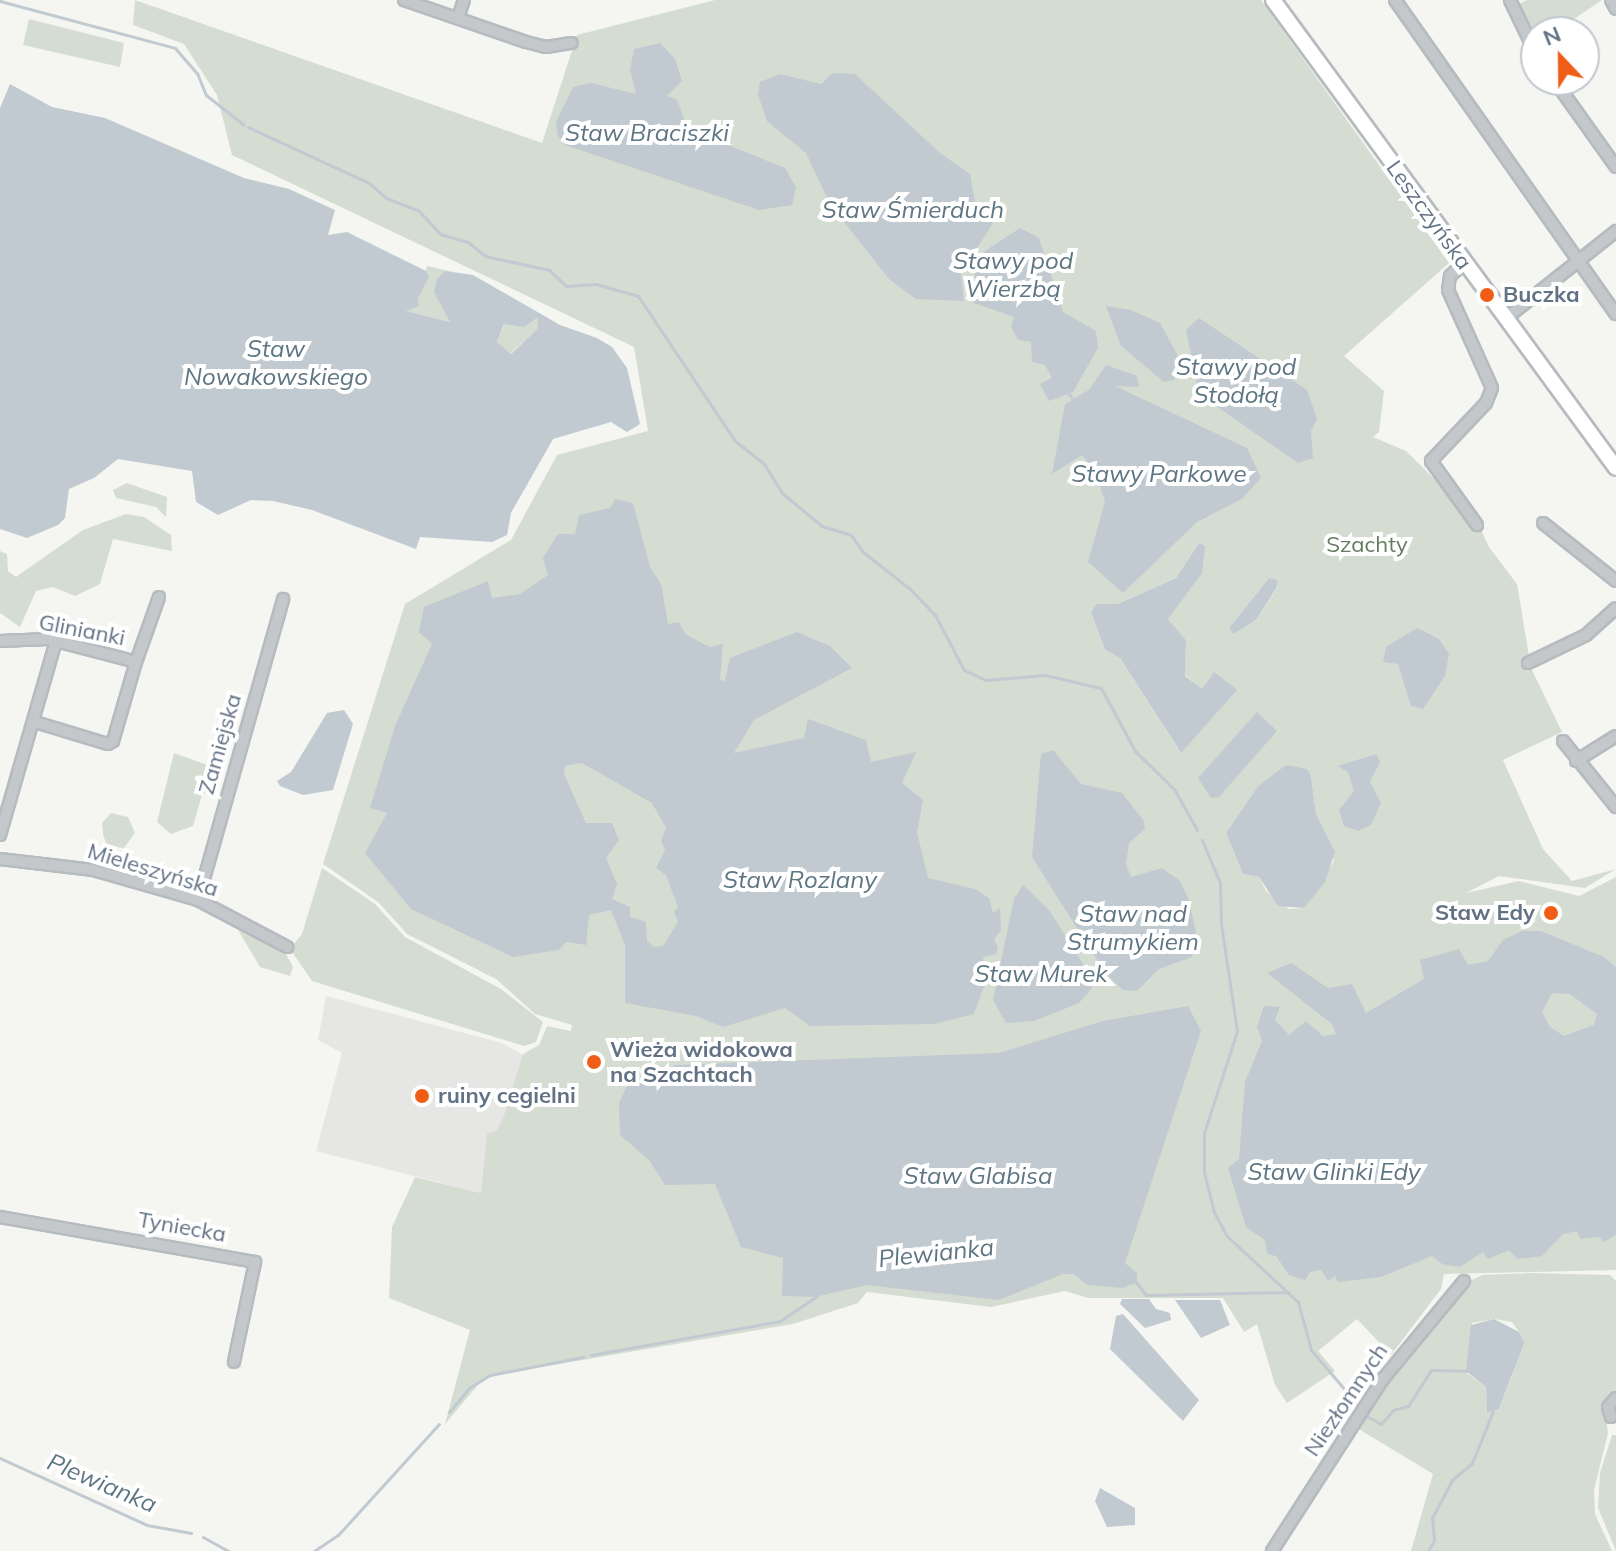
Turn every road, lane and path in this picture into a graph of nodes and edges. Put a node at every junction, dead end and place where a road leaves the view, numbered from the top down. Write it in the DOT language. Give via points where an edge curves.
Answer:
graph roads {
  1 [pos="404,0"];
  2 [pos="464,0"];
  3 [pos="1273,0"];
  4 [pos="1395,0"];
  5 [pos="1510,0"];
  6 [pos="1611,0"];
  7 [pos="1616,9"];
  8 [pos="458,18"];
  9 [pos="1520,21"];
  10 [pos="572,43"];
  11 [pos="1565,96"];
  12 [pos="1616,167"];
  13 [pos="1616,231"];
  14 [pos="1577,262"];
  15 [pos="1464,263"];
  16 [pos="1616,314"];
  17 [pos="1505,319"];
  18 [pos="1616,468"];
  19 [pos="1543,523"];
  20 [pos="1477,525"];
  21 [pos="1616,581"];
  22 [pos="159,597"];
  23 [pos="283,599"];
  24 [pos="1616,608"];
  25 [pos="0,641"];
  26 [pos="56,641"];
  27 [pos="136,662"];
  28 [pos="1528,663"];
  29 [pos="35,722"];
  30 [pos="1616,736"];
  31 [pos="1563,741"];
  32 [pos="1576,761"];
  33 [pos="1616,807"];
  34 [pos="0,835"];
  35 [pos="0,859"];
  36 [pos="198,900"];
  37 [pos="287,947"];
  38 [pos="0,1217"];
  39 [pos="1464,1281"];
  40 [pos="234,1362"];
  41 [pos="1616,1398"];
  42 [pos="1611,1417"];
  43 [pos="1272,1551"];
  1 -- 8 [label="street"];
  2 -- 8 [label="street"];
  3 -- 15 [label="street, Leszczyńska"];
  4 -- 14 [label="street"];
  5 -- 9 [label="street"];
  6 -- 7 [label="street"];
  8 -- 10 [label="street" via="546,47"];
  11 -- 12 [label="street"];
  13 -- 14 [label="street"];
  14 -- 16 [label="street"];
  14 -- 17 [label="street"];
  15 -- 17 [label="street, Leszczyńska"];
  15 -- 20 [label="street" via="1450,276 1448,290 1492,388 1486,403 1431,461"];
  17 -- 18 [label="street, Leszczyńska"];
  19 -- 21 [label="street"];
  22 -- 27 [label="street, Glinianki"];
  23 -- 36 [label="street, Zamiejska"];
  24 -- 28 [label="street" via="1586,635"];
  25 -- 26 [label="street, Glinianki"];
  26 -- 27 [label="street, Glinianki"];
  26 -- 29 [label="street"];
  27 -- 29 [label="street" via="108,744"];
  29 -- 34 [label="street"];
  30 -- 32 [label="street"];
  31 -- 32 [label="street"];
  32 -- 33 [label="street"];
  35 -- 36 [label="street, Mieleszyńska" via="93,870"];
  36 -- 37 [label="street, Mieleszyńska"];
  38 -- 40 [label="street, Tyniecka" via="255,1262"];
  39 -- 43 [label="street, Niezłomnych" via="1383,1379"];
  41 -- 42 [label="street" via="1608,1407"];
}
